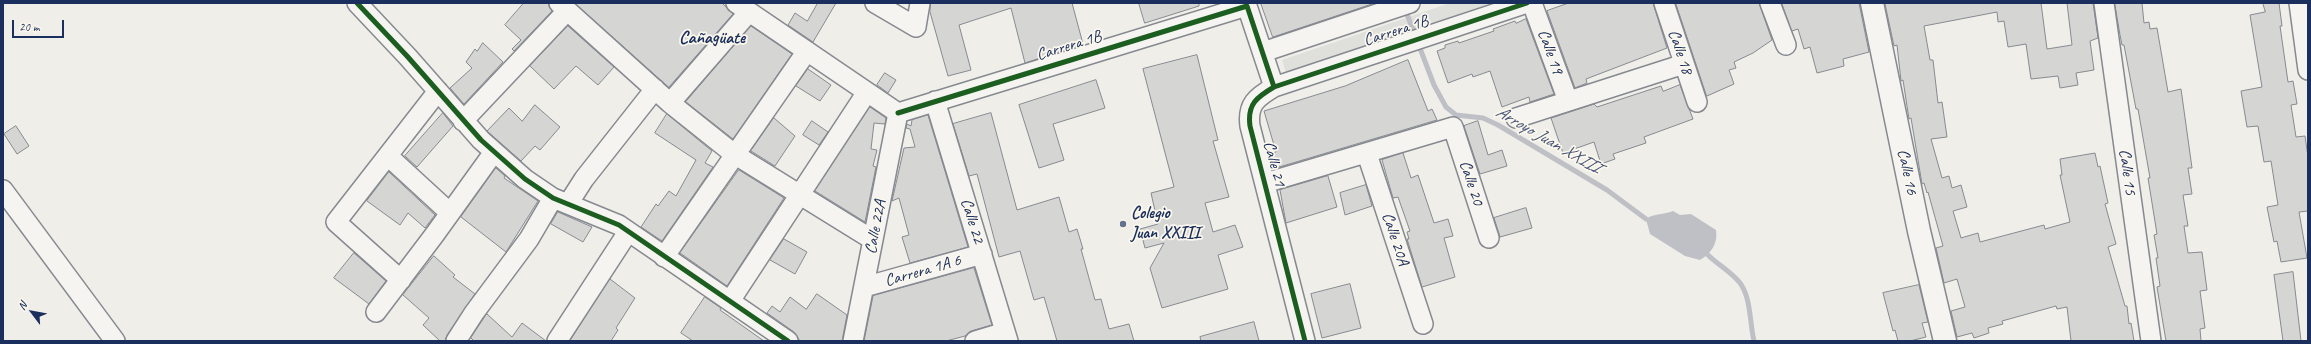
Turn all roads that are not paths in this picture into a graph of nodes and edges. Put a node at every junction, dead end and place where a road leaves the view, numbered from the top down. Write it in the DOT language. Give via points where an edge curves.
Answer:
graph roads {
  1 [pos="356,3"];
  2 [pos="875,3"];
  3 [pos="920,3"];
  4 [pos="1527,3"];
  5 [pos="1532,3"];
  6 [pos="1664,3"];
  7 [pos="1770,3"];
  8 [pos="1872,3"];
  9 [pos="2104,3"];
  10 [pos="2299,3"];
  11 [pos="1405,5"];
  12 [pos="563,7"];
  13 [pos="742,7"];
  14 [pos="1235,7"];
  15 [pos="1361,10"];
  16 [pos="1786,45"];
  17 [pos="807,51"];
  18 [pos="1263,52"];
  19 [pos="1684,64"];
  20 [pos="2308,70"];
  21 [pos="1274,87"];
  22 [pos="655,90"];
  23 [pos="438,92"];
  24 [pos="867,92"];
  25 [pos="935,101"];
  26 [pos="1568,101"];
  27 [pos="1697,102"];
  28 [pos="670,104"];
  29 [pos="898,113"];
  30 [pos="1516,118"];
  31 [pos="463,121"];
  32 [pos="494,152"];
  33 [pos="734,154"];
  34 [pos="1367,154"];
  35 [pos="388,156"];
  36 [pos="1265,183"];
  37 [pos="3,190"];
  38 [pos="800,195"];
  39 [pos="561,201"];
  40 [pos="450,213"];
  41 [pos="628,232"];
  42 [pos="1489,238"];
  43 [pos="873,240"];
  44 [pos="982,254"];
  45 [pos="664,257"];
  46 [pos="401,280"];
  47 [pos="864,287"];
  48 [pos="730,301"];
  49 [pos="376,312"];
  50 [pos="1423,324"];
  51 [pos="1007,336"];
  52 [pos="115,341"];
  53 [pos="456,341"];
  54 [pos="557,341"];
  55 [pos="788,341"];
  56 [pos="853,341"];
  57 [pos="975,341"];
  58 [pos="1305,341"];
  59 [pos="1945,341"];
  60 [pos="2151,341"];
  1 -- 23 [label="street"];
  2 -- 3 [label="street" via="916,27"];
  4 -- 21 [label="street, Carrera 1B"];
  5 -- 26 [label="street, Calle 19"];
  6 -- 19 [label="street, Calle 18"];
  7 -- 16 [label="street"];
  8 -- 59 [label="street, Calle 16" via="1919,231"];
  9 -- 60 [label="street, Calle 15"];
  10 -- 20 [label="street"];
  11 -- 15 [label="street, Carrera 1B"];
  12 -- 22 [label="street"];
  12 -- 31 [label="street"];
  13 -- 17 [label="street"];
  13 -- 28 [label="street"];
  14 -- 18 [label="street"];
  14 -- 25 [label="street, Carrera 1B"];
  15 -- 18 [label="street, Carrera 1B"];
  17 -- 24 [label="street"];
  17 -- 33 [label="street"];
  18 -- 21 [label="street"];
  19 -- 26 [label="street"];
  19 -- 27 [label="street, Calle 18"];
  21 -- 36 [label="street, Calle 21" via="1257,96 1248,115"];
  22 -- 28 [label="street"];
  22 -- 39 [label="street" via="584,178"];
  23 -- 31 [label="street"];
  23 -- 35 [label="street"];
  24 -- 29 [label="street"];
  24 -- 38 [label="street"];
  25 -- 29 [label="street, Carrera 1B"];
  25 -- 44 [label="street, Calle 22"];
  26 -- 30 [label="street"];
  28 -- 33 [label="street"];
  29 -- 43 [label="street, Calle 22A"];
  31 -- 32 [label="street"];
  32 -- 39 [label="street" via="525,178"];
  32 -- 40 [label="street"];
  33 -- 38 [label="street"];
  33 -- 45 [label="street"];
  34 -- 36 [label="street"];
  34 -- 42 [label="street, Calle 20" via="1453,127"];
  34 -- 50 [label="street, Calle 20A"];
  35 -- 40 [label="street"];
  35 -- 46 [label="street" via="336,222"];
  36 -- 58 [label="street, Calle 21"];
  37 -- 52 [label="street"];
  38 -- 43 [label="street"];
  38 -- 48 [label="street"];
  39 -- 41 [label="street" via="619,225"];
  39 -- 53 [label="street" via="474,313"];
  40 -- 46 [label="street"];
  41 -- 45 [label="street"];
  41 -- 54 [label="street"];
  43 -- 47 [label="street, Calle 22A"];
  44 -- 47 [label="street, Carrera 1A 6"];
  44 -- 51 [label="street, Calle 22"];
  45 -- 48 [label="street"];
  46 -- 49 [label="street"];
  47 -- 56 [label="street, Calle 22A"];
  48 -- 55 [label="street"];
  51 -- 57 [label="street"];
}
